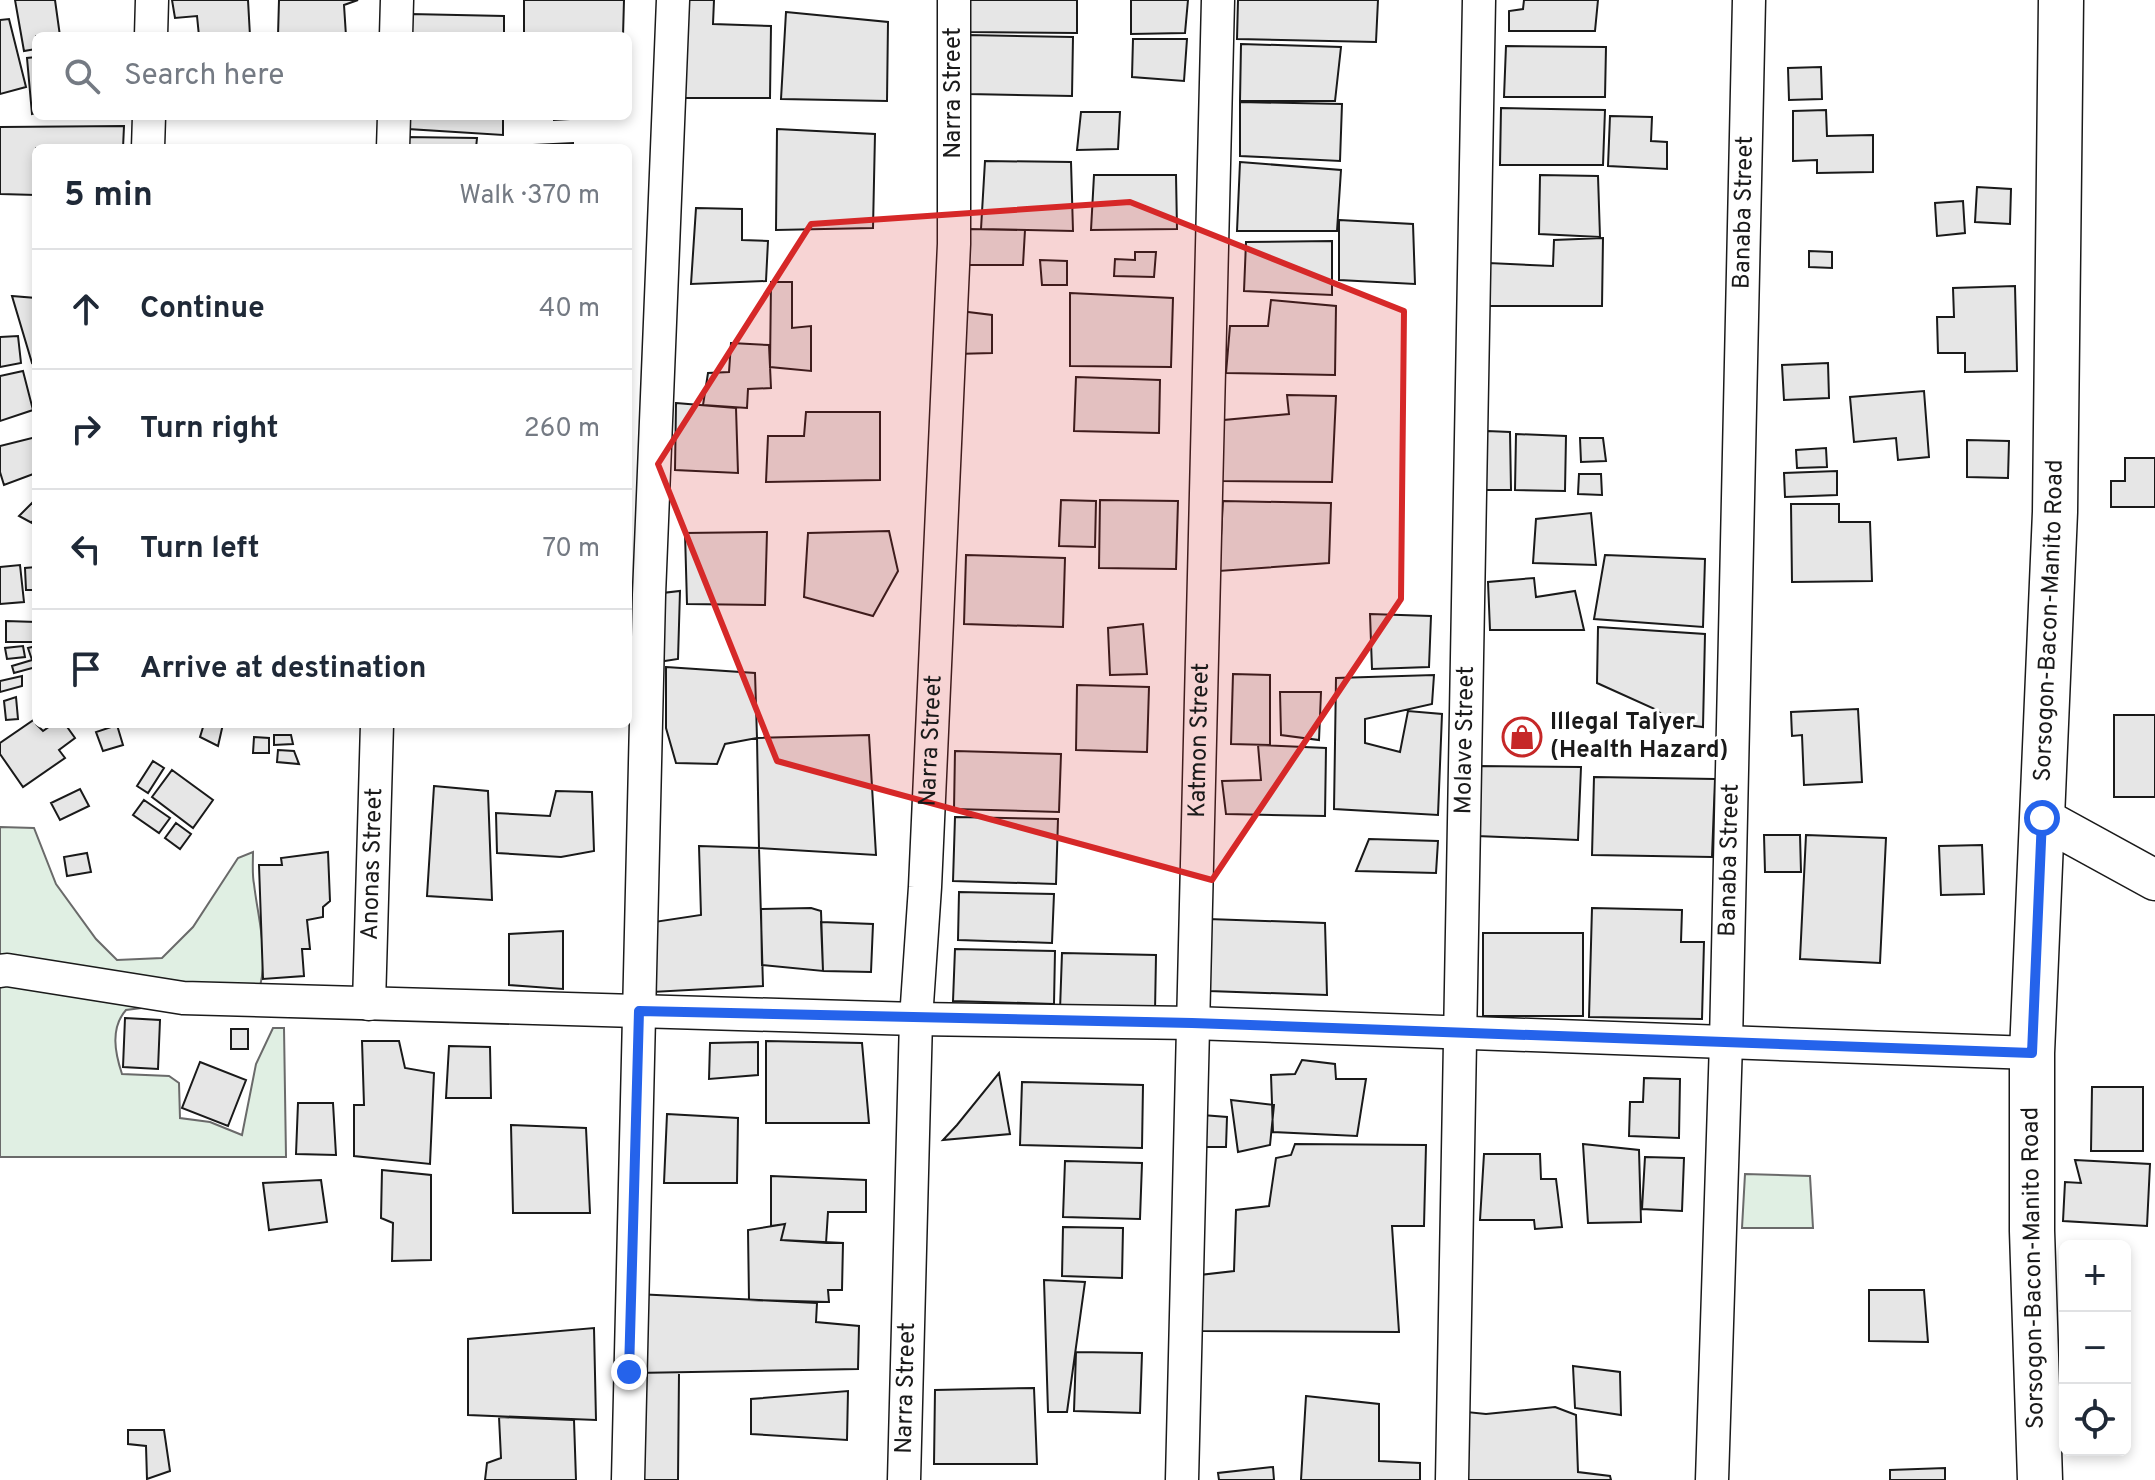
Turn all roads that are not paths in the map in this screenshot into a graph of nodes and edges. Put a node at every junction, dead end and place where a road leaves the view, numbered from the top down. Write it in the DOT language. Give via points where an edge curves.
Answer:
graph roads {
  1 [pos="152,0"];
  2 [pos="397,0"];
  3 [pos="673,0"];
  4 [pos="954,0"];
  5 [pos="1218,0"];
  6 [pos="1479,0"];
  7 [pos="1749,0"];
  8 [pos="2061,0"];
  9 [pos="151,32"];
  10 [pos="396,32"];
  11 [pos="149,120"];
  12 [pos="394,120"];
  13 [pos="148,144"];
  14 [pos="393,144"];
  15 [pos="377,728"];
  16 [pos="2042,818"];
  17 [pos="2155,880"];
  18 [pos="0,971"];
  19 [pos="369,1004"];
  20 [pos="639,1011"];
  21 [pos="916,1019"];
  22 [pos="1192,1023"];
  23 [pos="1460,1034"];
  24 [pos="1726,1042"];
  25 [pos="2032,1053"];
  26 [pos="628,1480"];
  27 [pos="904,1480"];
  28 [pos="1182,1480"];
  29 [pos="1452,1480"];
  30 [pos="1712,1480"];
  31 [pos="2040,1480"];
  1 -- 9 [label="street"];
  2 -- 10 [label="street"];
  3 -- 20 [label="street"];
  4 -- 21 [label="street, Narra Street" via="954,244"];
  5 -- 22 [label="street, Katmon Street"];
  6 -- 23 [label="street, Molave Street"];
  7 -- 24 [label="street, Banaba Street"];
  8 -- 16 [label="main road, Sorsogon-Bacon-Manito Road" via="2055,512"];
  11 -- 13 [label="street"];
  12 -- 14 [label="street"];
  15 -- 19 [label="street, Anonas Street"];
  16 -- 17 [label="street"];
  16 -- 25 [label="main road, Sorsogon-Bacon-Manito Road"];
  18 -- 19 [label="street" via="183,998"];
  19 -- 20 [label="street"];
  20 -- 21 [label="street"];
  20 -- 26 [label="street"];
  21 -- 22 [label="street"];
  21 -- 27 [label="street, Narra Street"];
  22 -- 23 [label="street"];
  22 -- 28 [label="street, Katmon Street"];
  23 -- 24 [label="street"];
  23 -- 29 [label="street, Molave Street"];
  24 -- 25 [label="street"];
  24 -- 30 [label="street, Banaba Street"];
  25 -- 31 [label="main road, Sorsogon-Bacon-Manito Road"];
}
